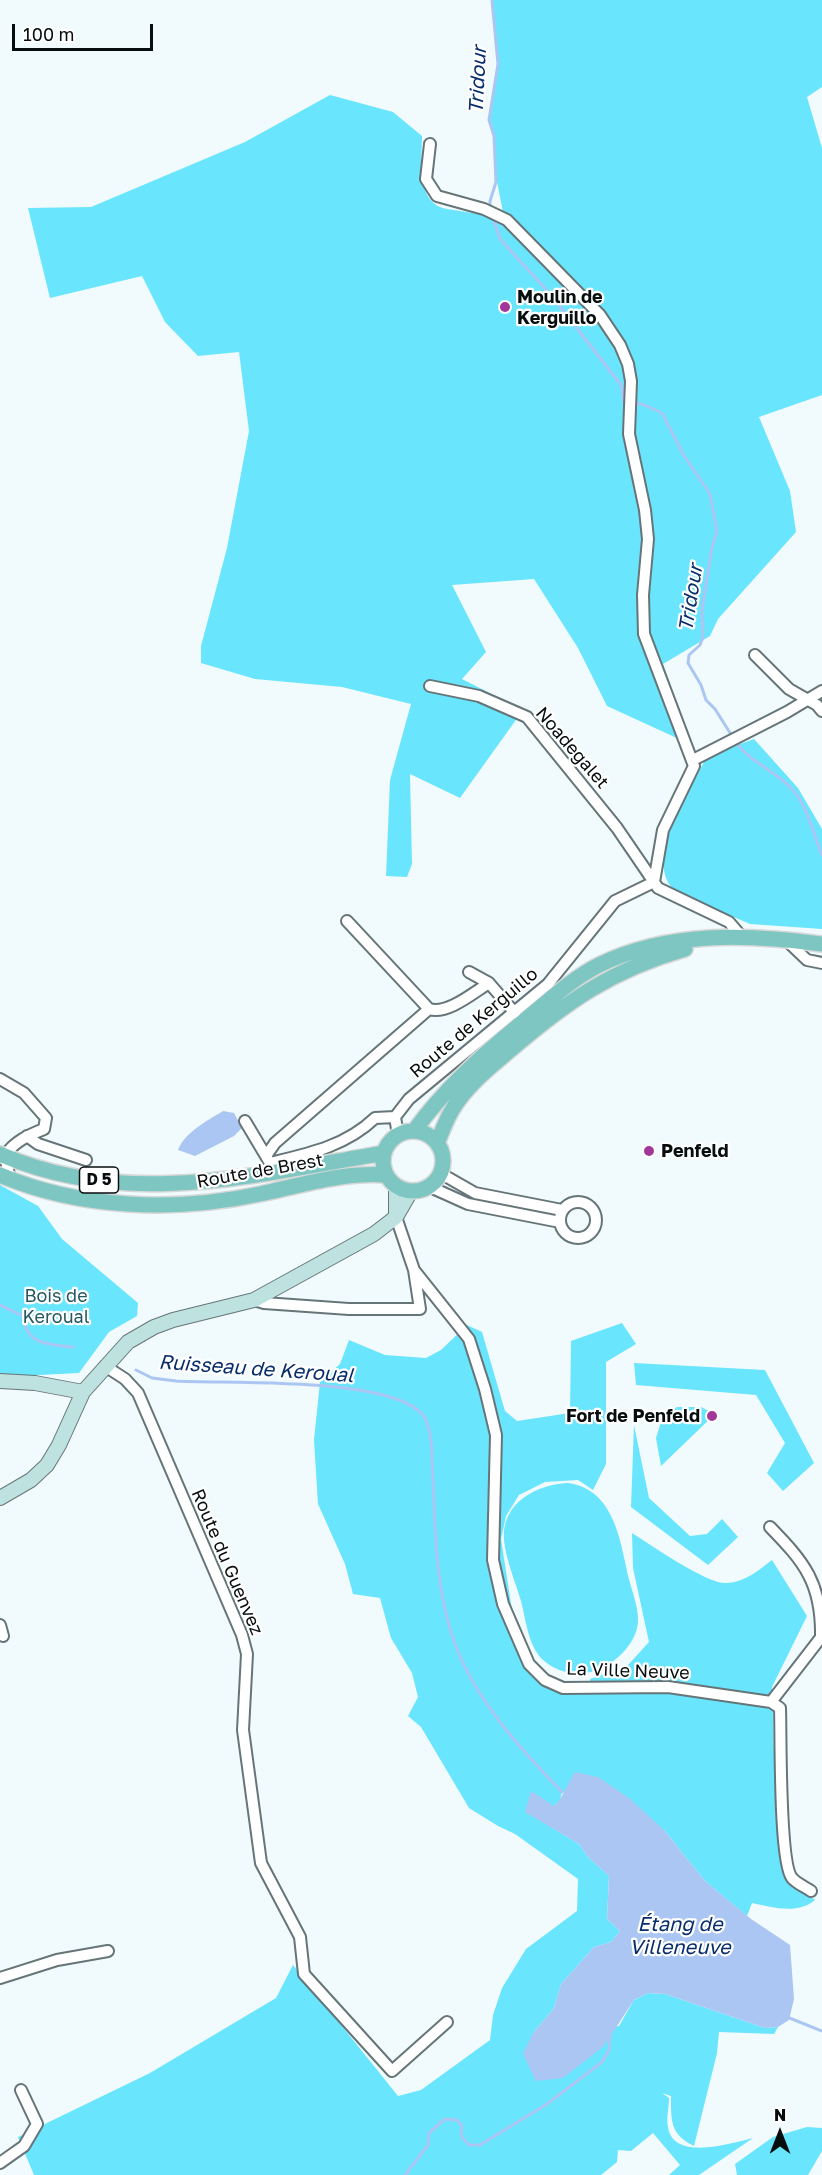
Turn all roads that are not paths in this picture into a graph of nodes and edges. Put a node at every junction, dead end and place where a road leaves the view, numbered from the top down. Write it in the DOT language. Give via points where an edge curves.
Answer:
graph roads {
  1 [pos="430,144"];
  2 [pos="755,655"];
  3 [pos="429,686"];
  4 [pos="822,691"];
  5 [pos="808,699"];
  6 [pos="822,711"];
  7 [pos="693,760"];
  8 [pos="654,882"];
  9 [pos="347,921"];
  10 [pos="741,936"];
  11 [pos="724,938"];
  12 [pos="785,939"];
  13 [pos="822,944"];
  14 [pos="822,963"];
  15 [pos="470,972"];
  16 [pos="489,983"];
  17 [pos="429,1010"];
  18 [pos="515,1013"];
  19 [pos="0,1080"];
  20 [pos="394,1117"];
  21 [pos="245,1120"];
  22 [pos="414,1131"];
  23 [pos="398,1135"];
  24 [pos="27,1136"];
  25 [pos="437,1143"];
  26 [pos="384,1153"];
  27 [pos="2,1155"];
  28 [pos="266,1156"];
  29 [pos="86,1160"];
  30 [pos="440,1173"];
  31 [pos="5,1177"];
  32 [pos="391,1180"];
  33 [pos="428,1186"];
  34 [pos="411,1191"];
  35 [pos="396,1217"];
  36 [pos="414,1270"];
  37 [pos="254,1300"];
  38 [pos="105,1366"];
  39 [pos="0,1381"];
  40 [pos="83,1392"];
  41 [pos="0,1498"];
  42 [pos="770,1527"];
  43 [pos="821,1636"];
  44 [pos="771,1702"];
  45 [pos="811,1891"];
  46 [pos="108,1951"];
  47 [pos="0,1978"];
  48 [pos="447,2022"];
  49 [pos="21,2090"];
  50 [pos="0,2163"];
  1 -- 7 [label="street" via="426,179 437,196 484,208 507,220 600,315 620,345 628,364 629,434 644,499 648,539 644,634"];
  2 -- 5 [label="street" via="789,689"];
  3 -- 8 [label="street, Noadegalet" via="478,696 527,717 617,828"];
  4 -- 5 [label="street"];
  5 -- 6 [label="street"];
  5 -- 7 [label="street"];
  7 -- 8 [label="street" via="692,774 663,830"];
  8 -- 10 [label="street" via="658,888 729,922"];
  8 -- 18 [label="street, Route de Kerguillo" via="615,901 548,984"];
  9 -- 17 [label="street"];
  10 -- 11 [label="main road"];
  10 -- 12 [label="main road"];
  11 -- 22 [label="main road" via="658,945 598,966 494,1045 440,1095"];
  11 -- 25 [label="main road" via="665,955 578,995 478,1077 452,1109"];
  12 -- 13 [label="main road"];
  12 -- 14 [label="street" via="807,960"];
  15 -- 16 [label="street"];
  16 -- 17 [label="street" via="446,1008"];
  16 -- 18 [label="street"];
  17 -- 28 [label="street" via="275,1143"];
  18 -- 20 [label="street, Route de Kerguillo" via="410,1099"];
  19 -- 24 [label="street" via="24,1093 46,1118 44,1129"];
  20 -- 23 [label="street"];
  20 -- 28 [label="street" via="375,1118 360,1132 307,1155 270,1163"];
  21 -- 28 [label="street"];
  22 -- 23 [label="main road"];
  22 -- 25 [label="main road"];
  23 -- 26 [label="main road"];
  24 -- 27 [label="street"];
  24 -- 29 [label="street" via="38,1144"];
  25 -- 30 [label="main road" via="442,1153"];
  26 -- 27 [label="main road, Route de Brest / D 5" via="202,1183 168,1185 119,1184 72,1176"];
  26 -- 32 [label="main road"];
  27 -- 31 [label="street"];
  30 -- 33 [label="main road"];
  30 -- 33 [label="street" via="475,1193 561,1216 468,1204"];
  31 -- 32 [label="main road, Route de Brest / D 5" via="81,1197 172,1204 220,1201 340,1176"];
  32 -- 34 [label="main road"];
  32 -- 35 [label="street"];
  33 -- 34 [label="main road"];
  34 -- 35 [label="street"];
  35 -- 36 [label="street"];
  35 -- 37 [label="street" via="374,1234"];
  36 -- 37 [label="street" via="420,1309 349,1309"];
  36 -- 44 [label="street, La Ville Neuve" via="469,1339 485,1389 496,1435 493,1560 503,1604 529,1664 545,1680 563,1688 668,1688"];
  37 -- 38 [label="street" via="154,1327 123,1346"];
  38 -- 40 [label="street"];
  38 -- 48 [label="street, Route du Guenvez" via="138,1393 242,1635 247,1654 243,1730 261,1863 300,1937 304,1974 392,2071"];
  39 -- 40 [label="street"];
  40 -- 41 [label="street" via="47,1465 31,1480"];
  42 -- 43 [label="street" via="807,1565 820,1597"];
  43 -- 44 [label="street"];
  44 -- 45 [label="street" via="780,1708 786,1863 791,1878"];
  46 -- 47 [label="street" via="57,1960"];
  49 -- 50 [label="street" via="38,2124 24,2146"];
}
